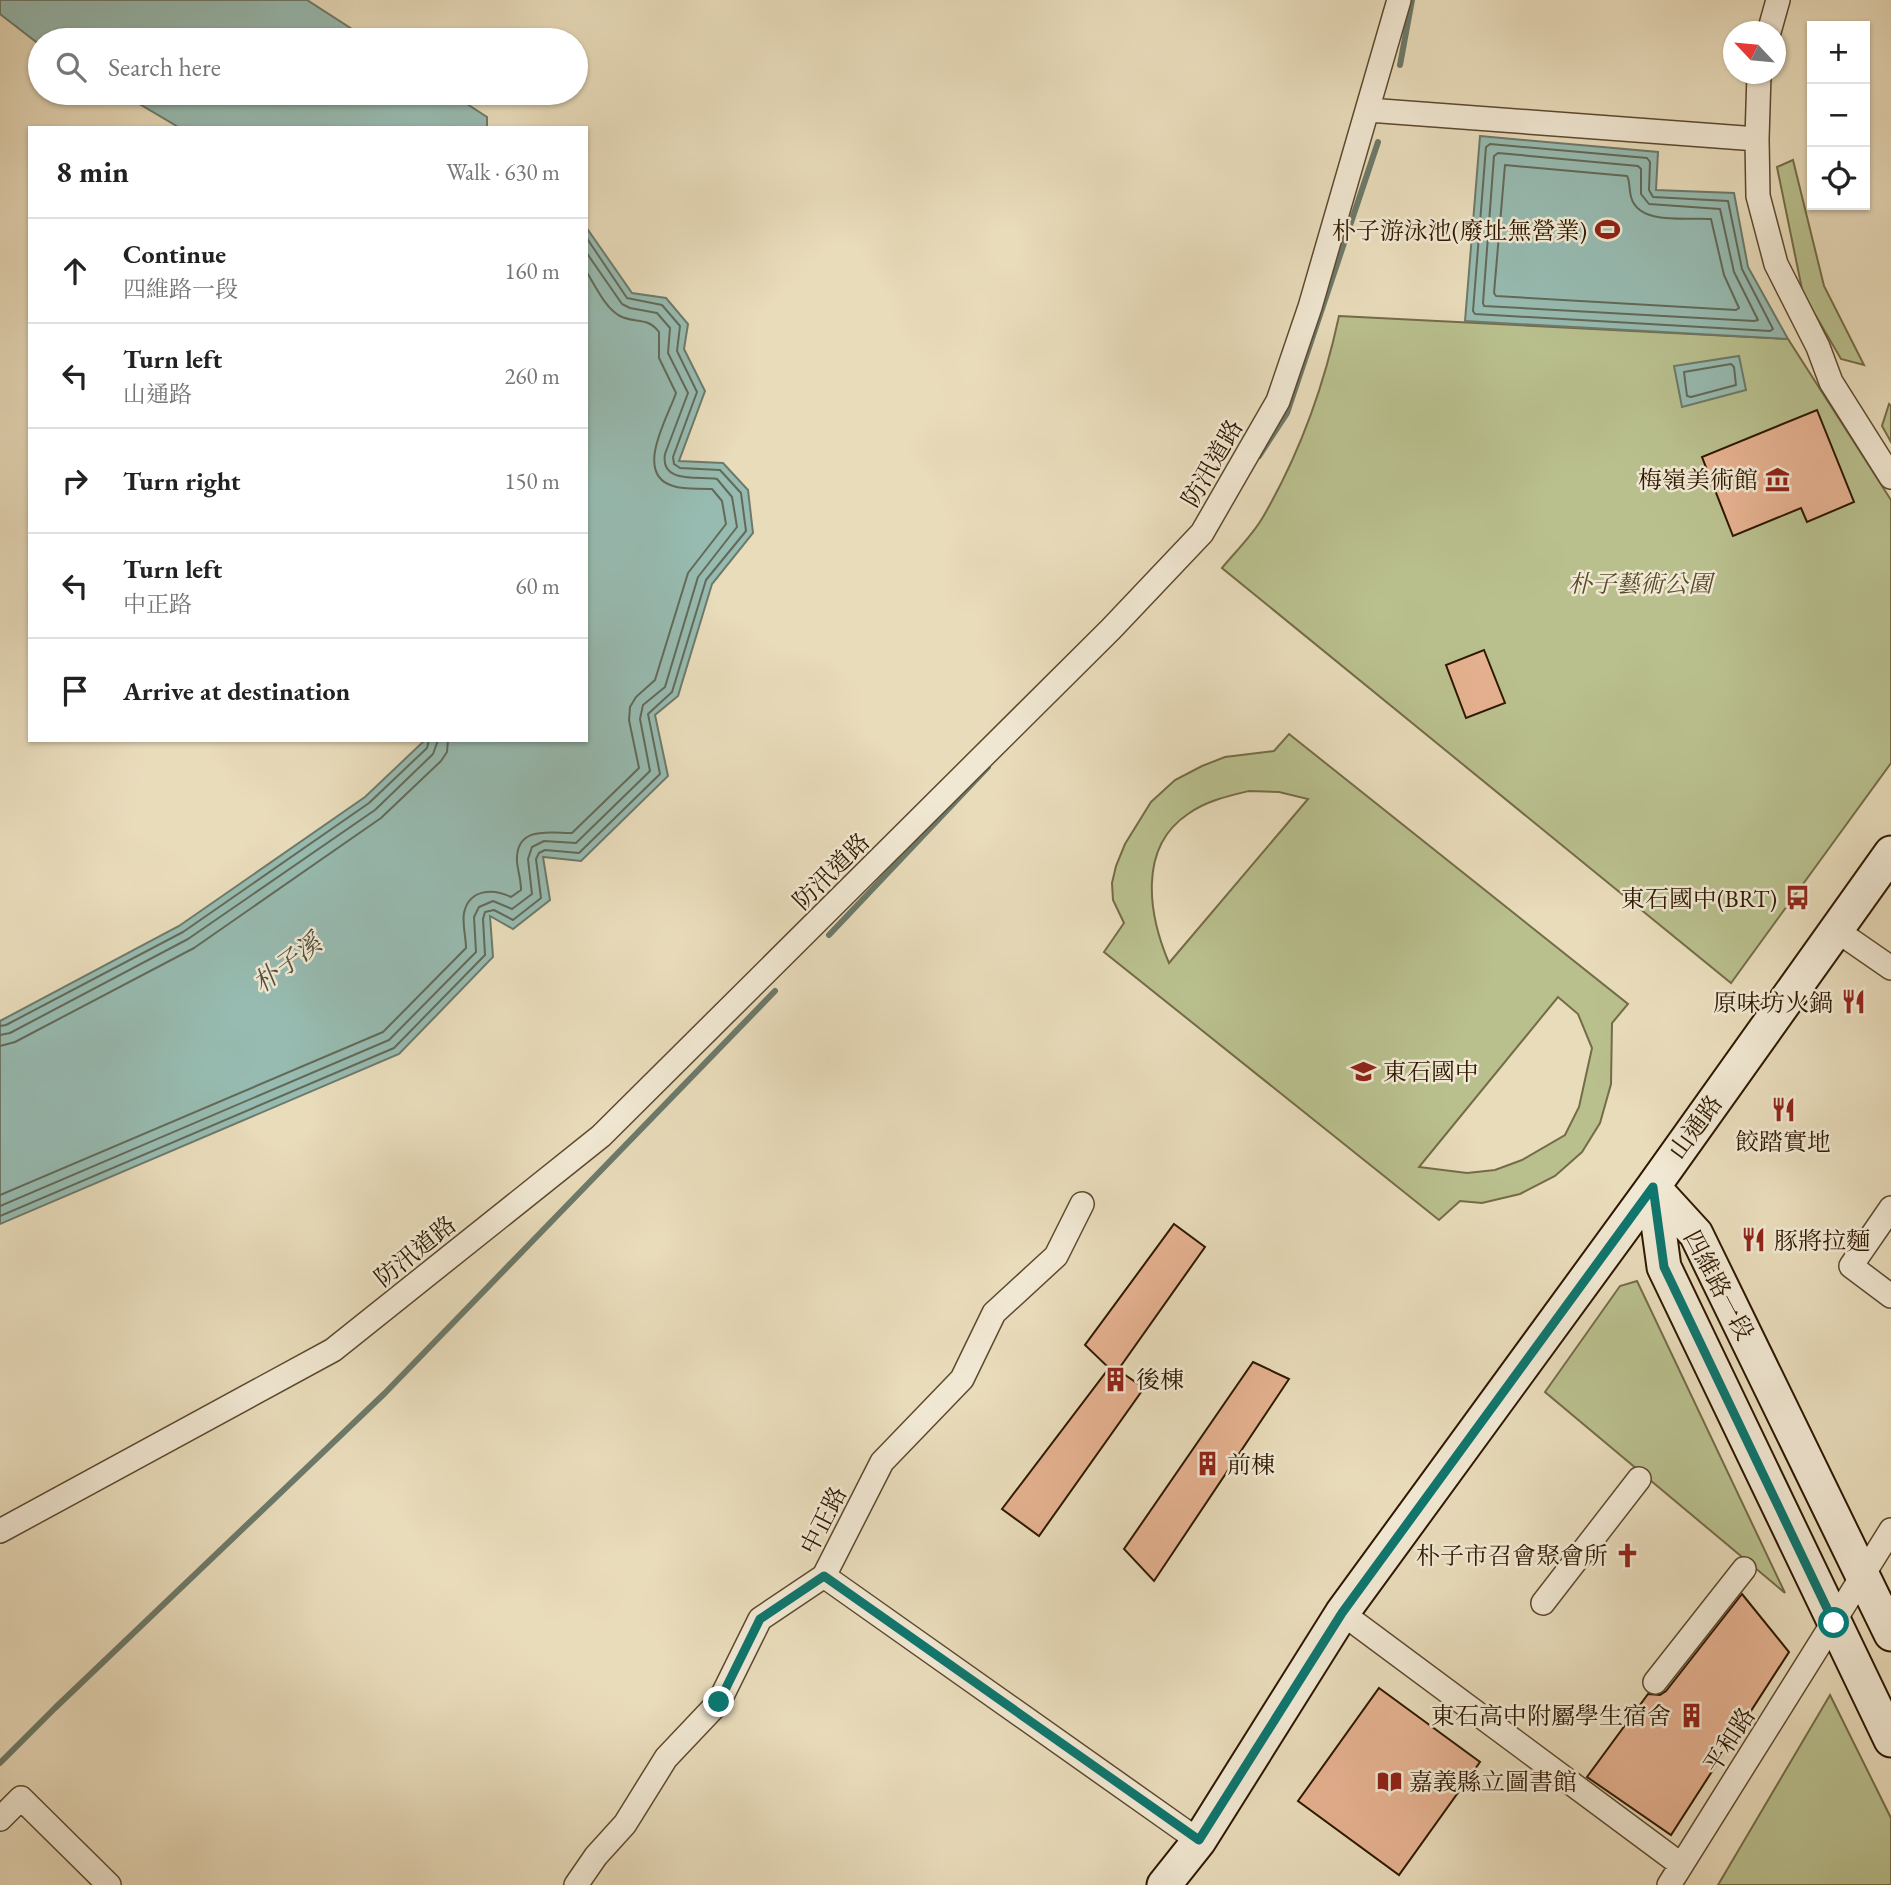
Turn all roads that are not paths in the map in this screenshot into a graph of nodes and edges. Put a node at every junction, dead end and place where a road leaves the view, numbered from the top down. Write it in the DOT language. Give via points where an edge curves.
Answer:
graph roads {
  1 [pos="1399,0"];
  2 [pos="1778,0"];
  3 [pos="1772,21"];
  4 [pos="1759,84"];
  5 [pos="1368,110"];
  6 [pos="1756,139"];
  7 [pos="1891,477"];
  8 [pos="1891,853"];
  9 [pos="1836,930"];
  10 [pos="1891,968"];
  11 [pos="1653,1187"];
  12 [pos="1082,1204"];
  13 [pos="1891,1208"];
  14 [pos="1891,1296"];
  15 [pos="1639,1479"];
  16 [pos="1891,1530"];
  17 [pos="0,1531"];
  18 [pos="1744,1569"];
  19 [pos="1864,1575"];
  20 [pos="824,1576"];
  21 [pos="1543,1603"];
  22 [pos="1342,1613"];
  23 [pos="1834,1623"];
  24 [pos="1891,1634"];
  25 [pos="1655,1682"];
  26 [pos="1891,1740"];
  27 [pos="0,1818"];
  28 [pos="1199,1840"];
  29 [pos="1680,1864"];
  30 [pos="109,1885"];
  31 [pos="576,1885"];
  32 [pos="1164,1885"];
  33 [pos="1669,1885"];
  1 -- 5 [label="street, 防汛道路"];
  2 -- 3 [label="street"];
  4 -- 6 [label="street"];
  5 -- 6 [label="street"];
  5 -- 17 [label="street, 防汛道路" via="1278,401 1202,533 1120,619 601,1136 333,1350"];
  6 -- 7 [label="street" via="1758,196 1776,264 1831,382"];
  8 -- 9 [label="main road, 山通路"];
  9 -- 10 [label="street"];
  9 -- 11 [label="main road, 山通路"];
  11 -- 19 [label="main road, 四維路一段" via="1696,1234"];
  11 -- 22 [label="main road, 山通路"];
  11 -- 23 [label="main road, 四維路一段" via="1664,1267"];
  12 -- 20 [label="street, 中正路" via="1056,1256 994,1312 962,1379 882,1462"];
  13 -- 14 [label="street" via="1851,1266"];
  15 -- 21 [label="street"];
  16 -- 19 [label="street, 平和路"];
  18 -- 25 [label="street"];
  19 -- 23 [label="street, 平和路"];
  19 -- 24 [label="main road, 四維路一段"];
  20 -- 28 [label="street"];
  20 -- 31 [label="street, 中正路" via="760,1619 719,1702 666,1758 625,1824"];
  22 -- 28 [label="main road, 山通路"];
  22 -- 29 [label="street"];
  23 -- 26 [label="main road, 四維路一段"];
  23 -- 29 [label="street, 平和路"];
  27 -- 30 [label="street" via="21,1798"];
  28 -- 32 [label="main road, 山通路"];
  29 -- 33 [label="street, 平和路"];
}
